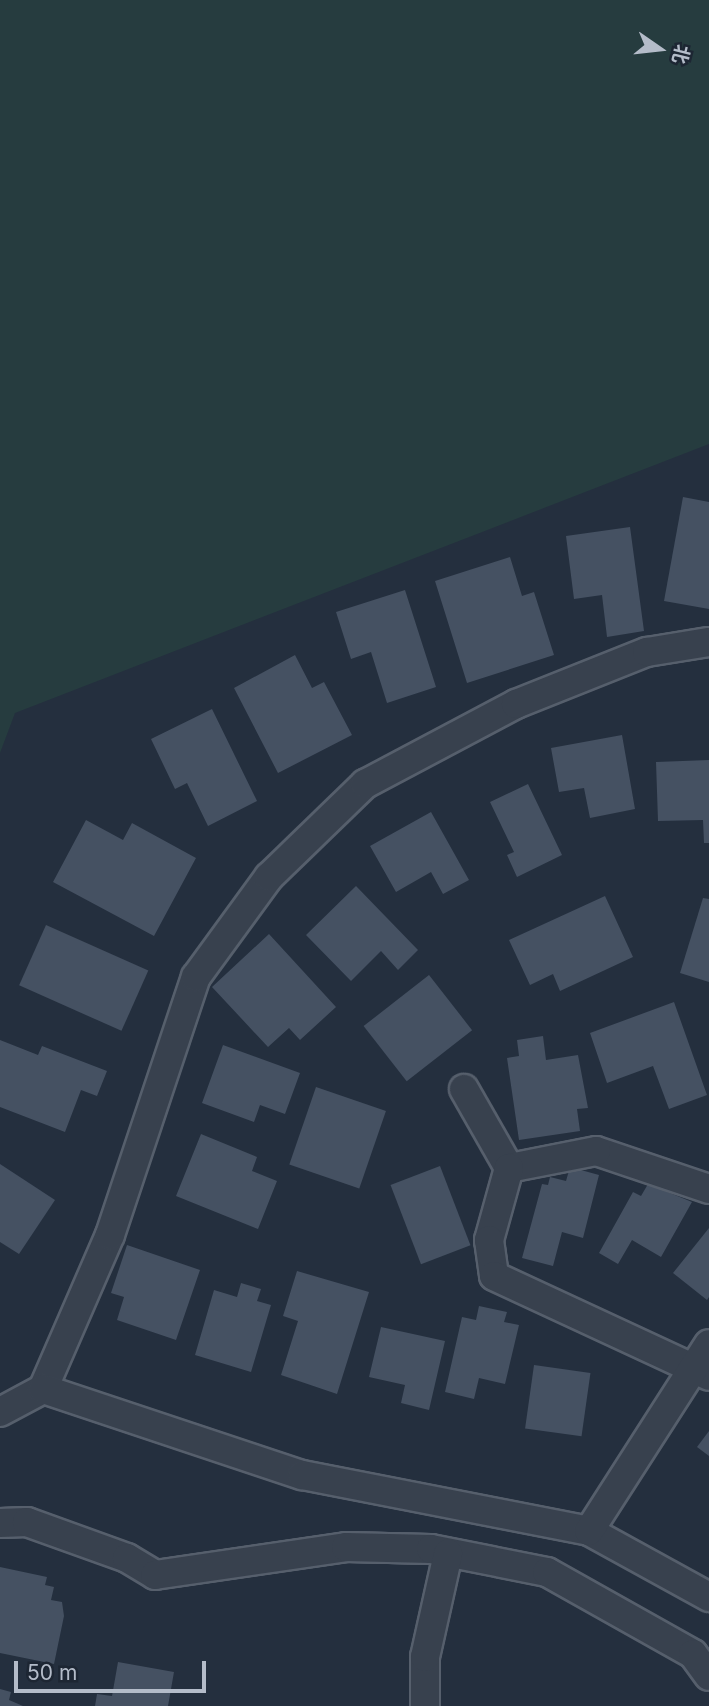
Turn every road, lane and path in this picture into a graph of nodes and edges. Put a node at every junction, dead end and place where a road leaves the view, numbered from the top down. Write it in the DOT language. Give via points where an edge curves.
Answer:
graph roads {
  1 [pos="709,642"];
  2 [pos="464,1089"];
  3 [pos="509,1168"];
  4 [pos="709,1189"];
  5 [pos="704,1362"];
  6 [pos="43,1389"];
  7 [pos="0,1412"];
  8 [pos="0,1523"];
  9 [pos="590,1531"];
  10 [pos="448,1554"];
  11 [pos="709,1597"];
  12 [pos="709,1676"];
  13 [pos="425,1706"];
  1 -- 6 [label="street" via="647,652 516,704 365,784 269,877 196,977 110,1235"];
  2 -- 3 [label="street"];
  3 -- 4 [label="street" via="596,1151"];
  3 -- 5 [label="street" via="489,1240 494,1276"];
  5 -- 9 [label="street"];
  6 -- 7 [label="street"];
  6 -- 9 [label="street" via="302,1475"];
  8 -- 10 [label="street" via="27,1522 127,1558 155,1575 346,1547"];
  9 -- 11 [label="street"];
  10 -- 12 [label="street" via="547,1572 693,1654"];
  10 -- 13 [label="street" via="425,1657"];
}
